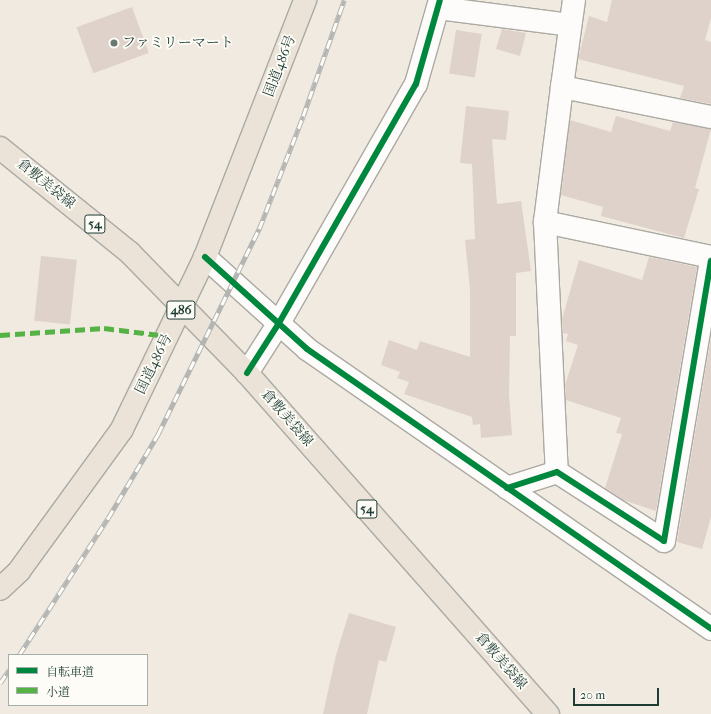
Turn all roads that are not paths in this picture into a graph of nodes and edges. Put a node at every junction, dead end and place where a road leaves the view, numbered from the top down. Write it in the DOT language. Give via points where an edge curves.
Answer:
graph roads {
  1 [pos="305,0"];
  2 [pos="574,0"];
  3 [pos="439,4"];
  4 [pos="570,25"];
  5 [pos="562,87"];
  6 [pos="711,117"];
  7 [pos="0,148"];
  8 [pos="544,222"];
  9 [pos="205,257"];
  10 [pos="711,257"];
  11 [pos="711,261"];
  12 [pos="182,308"];
  13 [pos="279,323"];
  14 [pos="247,373"];
  15 [pos="557,472"];
  16 [pos="507,488"];
  17 [pos="0,589"];
  18 [pos="711,630"];
  19 [pos="548,714"];
  1 -- 9 [label="main road, 国道486号 / 486"];
  2 -- 4 [label="street"];
  3 -- 4 [label="street"];
  3 -- 13 [label="street" via="416,84"];
  4 -- 5 [label="street"];
  5 -- 6 [label="street"];
  5 -- 8 [label="street"];
  7 -- 12 [label="main road, 倉敷美袋線 / 54" via="130,253"];
  8 -- 10 [label="street"];
  8 -- 15 [label="street"];
  9 -- 12 [label="main road, 国道486号 / 486"];
  9 -- 13 [label="street"];
  11 -- 15 [label="street" via="664,541"];
  12 -- 14 [label="main road, 倉敷美袋線 / 54"];
  12 -- 17 [label="main road, 国道486号 / 486" via="122,429 19,571"];
  13 -- 14 [label="street"];
  13 -- 16 [label="street" via="307,349"];
  14 -- 19 [label="main road, 倉敷美袋線 / 54"];
  15 -- 16 [label="street"];
  16 -- 18 [label="street"];
}
